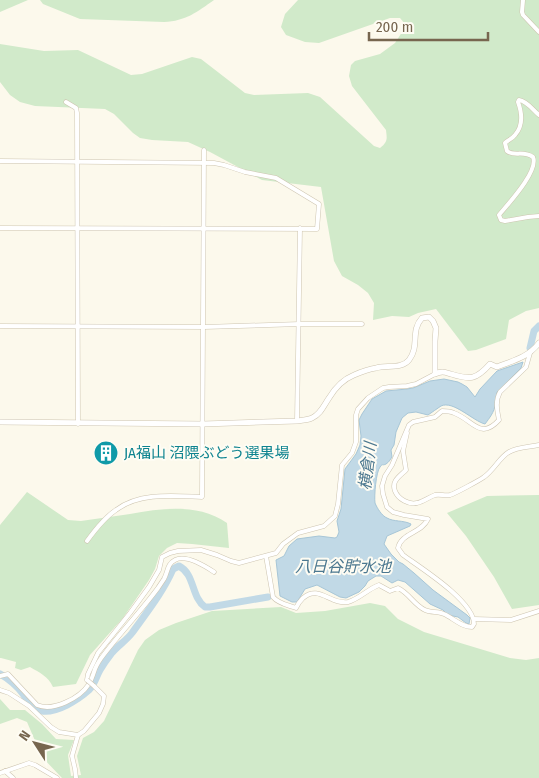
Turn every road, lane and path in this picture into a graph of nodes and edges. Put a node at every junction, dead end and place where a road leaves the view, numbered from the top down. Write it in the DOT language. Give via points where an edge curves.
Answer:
graph roads {
  1 [pos="523,0"];
  2 [pos="539,32"];
  3 [pos="66,102"];
  4 [pos="539,114"];
  5 [pos="204,150"];
  6 [pos="0,161"];
  7 [pos="78,162"];
  8 [pos="204,162"];
  9 [pos="538,164"];
  10 [pos="533,180"];
  11 [pos="539,216"];
  12 [pos="0,228"];
  13 [pos="78,228"];
  14 [pos="204,228"];
  15 [pos="300,228"];
  16 [pos="300,324"];
  17 [pos="362,324"];
  18 [pos="0,326"];
  19 [pos="78,326"];
  20 [pos="204,327"];
  21 [pos="539,343"];
  22 [pos="530,352"];
  23 [pos="435,374"];
  24 [pos="297,421"];
  25 [pos="0,422"];
  26 [pos="78,424"];
  27 [pos="203,424"];
  28 [pos="407,428"];
  29 [pos="539,445"];
  30 [pos="87,541"];
  31 [pos="266,556"];
  32 [pos="214,572"];
  33 [pos="539,611"];
  34 [pos="474,618"];
  35 [pos="0,676"];
  36 [pos="0,690"];
  37 [pos="78,735"];
  38 [pos="2,772"];
  39 [pos="14,778"];
  40 [pos="56,778"];
  41 [pos="76,778"];
  1 -- 2 [label="street" via="523,15"];
  3 -- 7 [label="street" via="78,113"];
  4 -- 9 [label="street" via="519,100 521,124 517,134 505,143 508,153 527,154"];
  5 -- 8 [label="street"];
  6 -- 7 [label="street"];
  7 -- 8 [label="street"];
  7 -- 13 [label="street"];
  8 -- 14 [label="street"];
  8 -- 15 [label="street" via="276,178 319,204 317,229"];
  10 -- 11 [label="street" via="499,215 505,221"];
  12 -- 13 [label="street"];
  13 -- 14 [label="street"];
  13 -- 19 [label="street"];
  14 -- 15 [label="street"];
  14 -- 20 [label="street"];
  15 -- 16 [label="street"];
  16 -- 17 [label="street"];
  16 -- 20 [label="street"];
  16 -- 24 [label="street"];
  18 -- 19 [label="street"];
  19 -- 20 [label="street"];
  19 -- 26 [label="street"];
  20 -- 27 [label="street"];
  21 -- 22 [label="street"];
  22 -- 23 [label="street" via="497,367 490,364 470,379 442,371"];
  22 -- 28 [label="street" via="526,367 497,396 499,420 493,427 473,426 456,413 442,411 435,417 412,422"];
  23 -- 24 [label="street" via="436,328 433,321 422,318 415,330 416,343 408,361 353,375 337,387 320,412 312,418"];
  23 -- 31 [label="street" via="416,384 383,388 368,398 358,409 356,442 342,465 335,516 324,526 298,533 276,553"];
  24 -- 27 [label="street"];
  25 -- 26 [label="street"];
  26 -- 27 [label="street"];
  27 -- 30 [label="street" via="202,497 135,500 115,510"];
  28 -- 29 [label="street" via="403,450 406,470 394,483 394,490 403,501 410,503 457,492 483,478 509,452"];
  28 -- 34 [label="street" via="385,476 382,494 393,512 428,519 426,524 403,539 398,548 456,595"];
  31 -- 34 [label="street" via="273,597 284,605 296,608 306,595 312,593 342,603 379,585 390,591 403,590 425,610 444,614 467,627 472,627"];
  31 -- 37 [label="street, bridge" via="240,563 201,550 178,551 162,557 149,587 98,653 88,674 87,680 104,696 103,704 93,722"];
  32 -- 35 [label="street" via="192,560 180,558 170,564 158,588 103,655 88,686 65,703 36,705 8,674"];
  33 -- 34 [label="street" via="511,620"];
  36 -- 37 [label="street" via="29,706 59,732"];
  37 -- 41 [label="street" via="72,756"];
  38 -- 39 [label="street"];
  38 -- 40 [label="street" via="29,763"];
}
